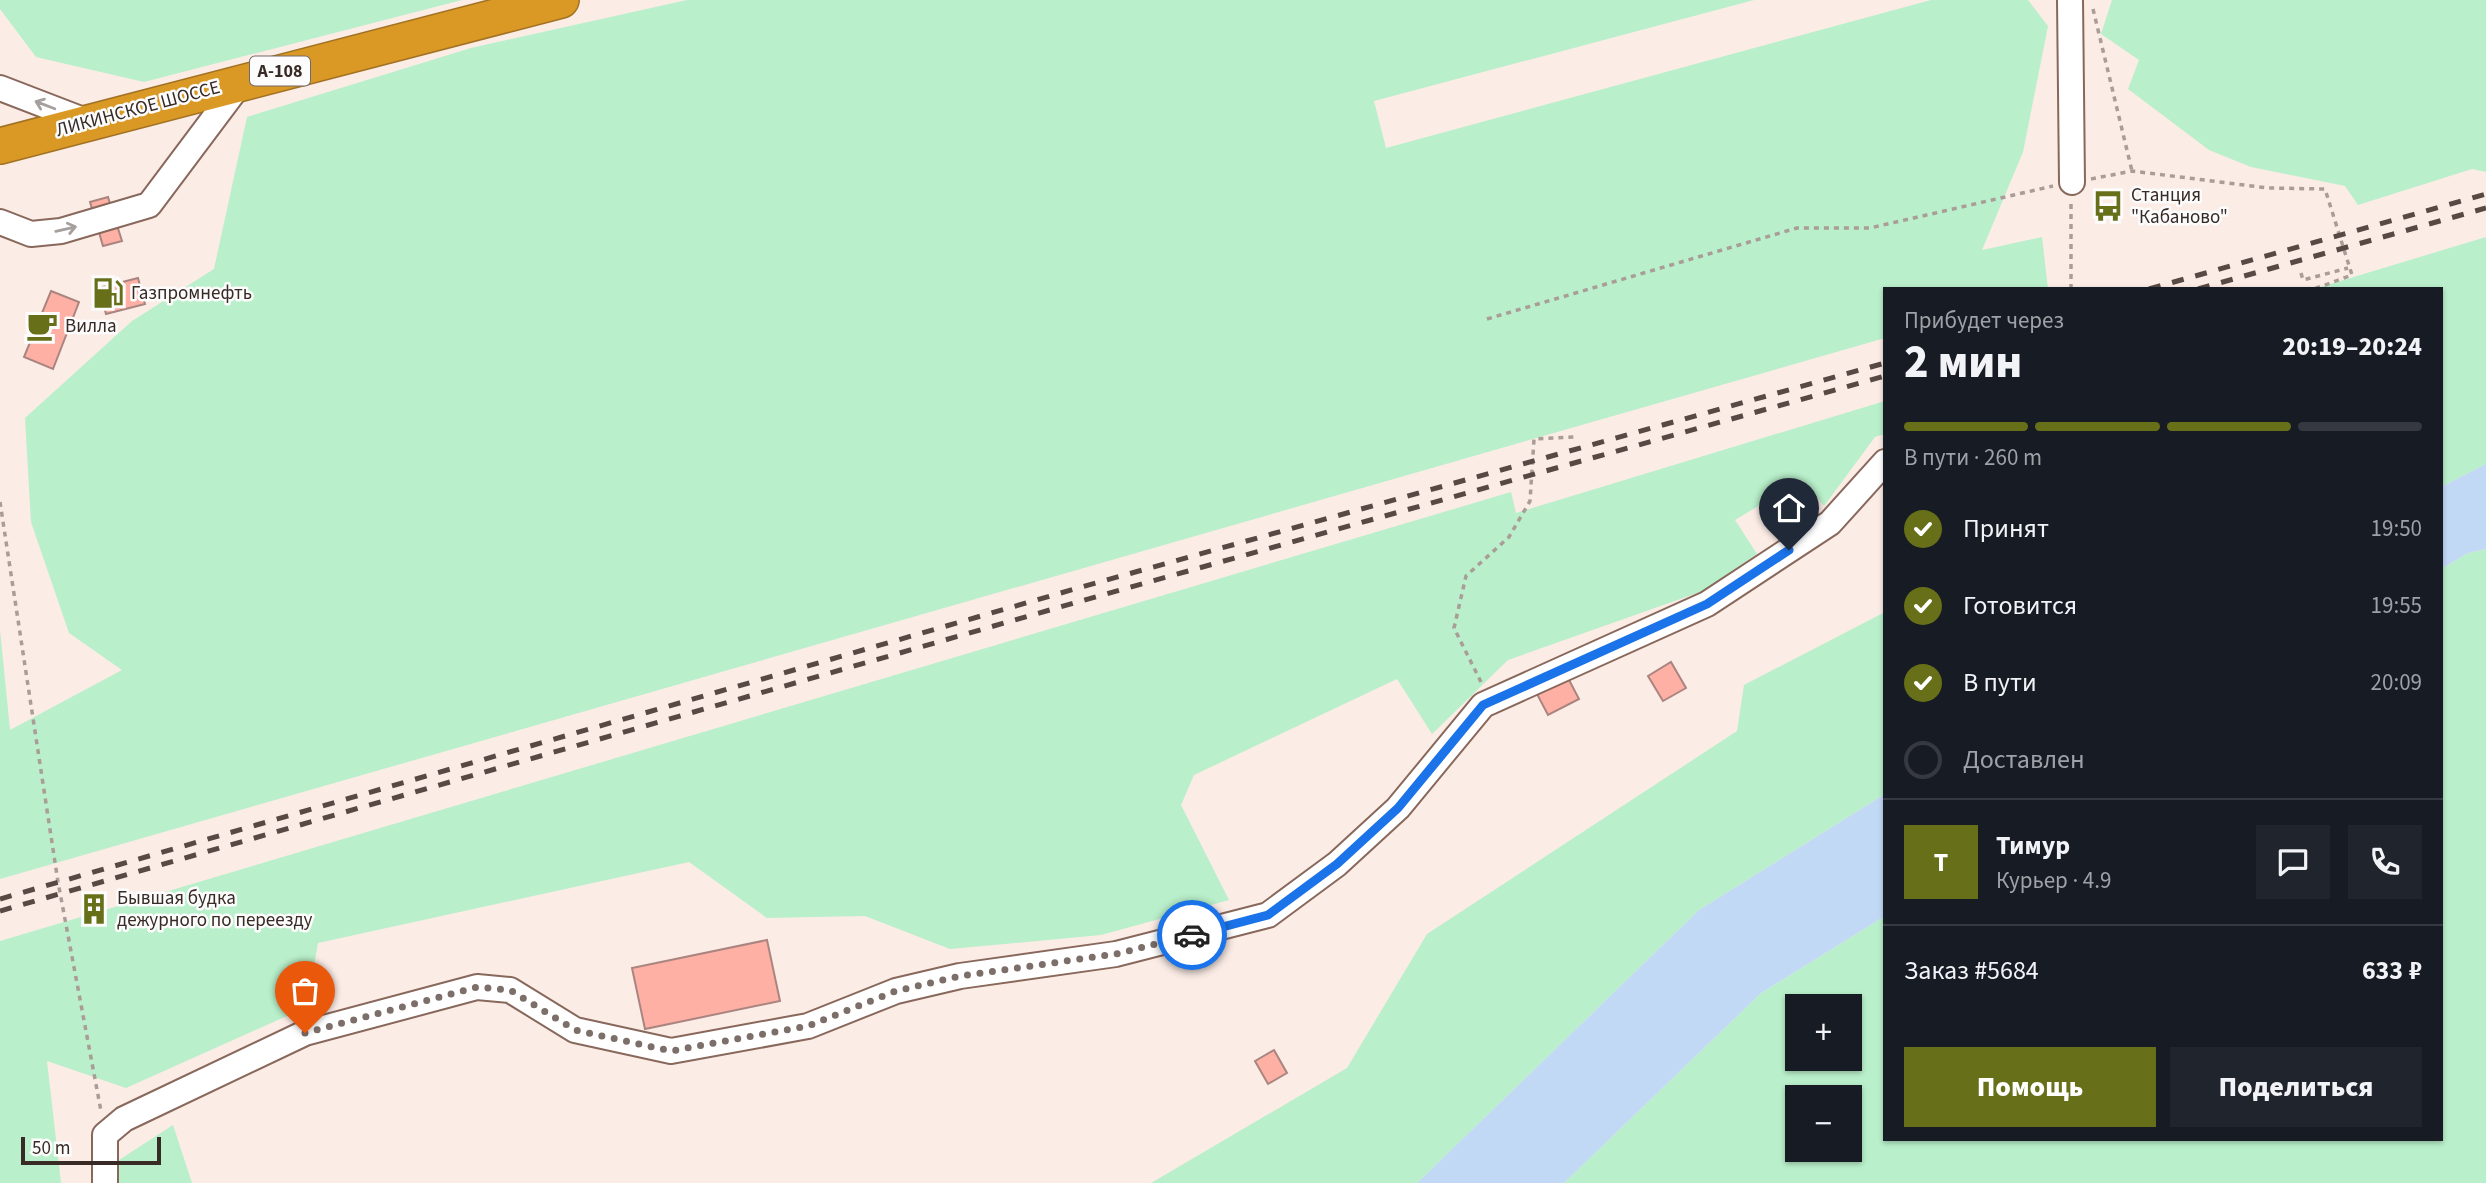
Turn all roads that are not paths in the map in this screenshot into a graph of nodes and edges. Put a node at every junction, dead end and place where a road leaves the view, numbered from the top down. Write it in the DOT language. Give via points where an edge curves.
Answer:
graph roads {
  1 [pos="561,0"];
  2 [pos="2070,0"];
  3 [pos="242,81"];
  4 [pos="0,88"];
  5 [pos="91,123"];
  6 [pos="0,146"];
  7 [pos="2071,182"];
  8 [pos="0,222"];
  9 [pos="1883,464"];
  10 [pos="105,1183"];
  1 -- 3 [label="highway, ЛИКИНСКОЕ ШОССЕ / А-108"];
  2 -- 7 [label="street"];
  3 -- 5 [label="highway, ЛИКИНСКОЕ ШОССЕ / А-108"];
  8 -- 3 [label="street, one-way" via="31,234 61,231 149,205"];
  5 -- 4 [label="street, one-way"];
  5 -- 6 [label="highway, ЛИКИНСКОЕ ШОССЕ / А-108"];
  9 -- 10 [label="street" via="1830,523 1707,604 1483,705 1398,808 1337,864 1268,915 1116,954 960,976 896,991 808,1026 671,1051 575,1030 510,990 477,987 305,1033 124,1119 105,1135"];
}
